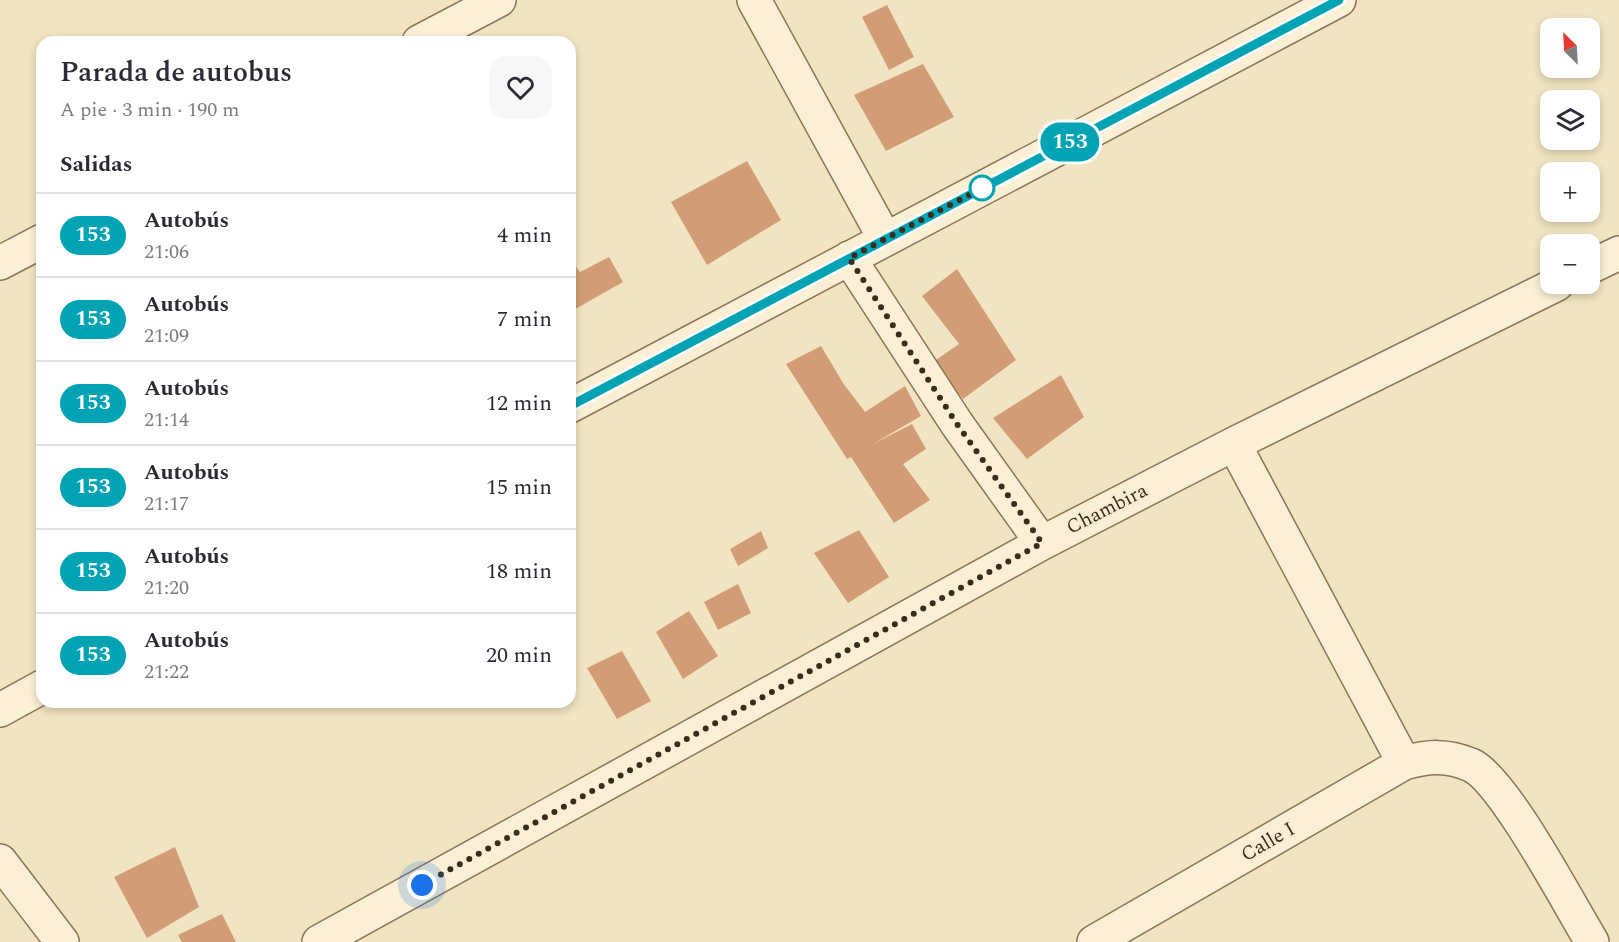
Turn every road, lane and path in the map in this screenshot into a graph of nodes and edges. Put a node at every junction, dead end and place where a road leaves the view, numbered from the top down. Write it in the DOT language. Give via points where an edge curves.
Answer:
graph roads {
  1 [pos="499,0"];
  2 [pos="754,0"];
  3 [pos="1339,0"];
  4 [pos="430,36"];
  5 [pos="885,239"];
  6 [pos="36,244"];
  7 [pos="1619,253"];
  8 [pos="849,258"];
  9 [pos="1600,262"];
  10 [pos="0,263"];
  11 [pos="1540,292"];
  12 [pos="576,403"];
  13 [pos="1234,444"];
  14 [pos="1042,543"];
  15 [pos="36,690"];
  16 [pos="0,710"];
  17 [pos="1404,763"];
  18 [pos="0,861"];
  19 [pos="62,942"];
  20 [pos="319,942"];
  21 [pos="1094,942"];
  22 [pos="1592,942"];
  1 -- 4 [label="street"];
  2 -- 5 [label="street"];
  3 -- 5 [label="street"];
  5 -- 8 [label="street"];
  6 -- 10 [label="street"];
  7 -- 9 [label="street"];
  8 -- 12 [label="street"];
  8 -- 14 [label="street" via="957,424"];
  11 -- 13 [label="street, Chambira"];
  13 -- 14 [label="street, Chambira"];
  13 -- 17 [label="street"];
  14 -- 20 [label="street, Chambira"];
  15 -- 16 [label="street"];
  17 -- 21 [label="street, Calle I"];
  17 -- 22 [label="street, Calle I" via="1426,757 1446,758 1473,766 1495,786"];
  18 -- 19 [label="street"];
}
